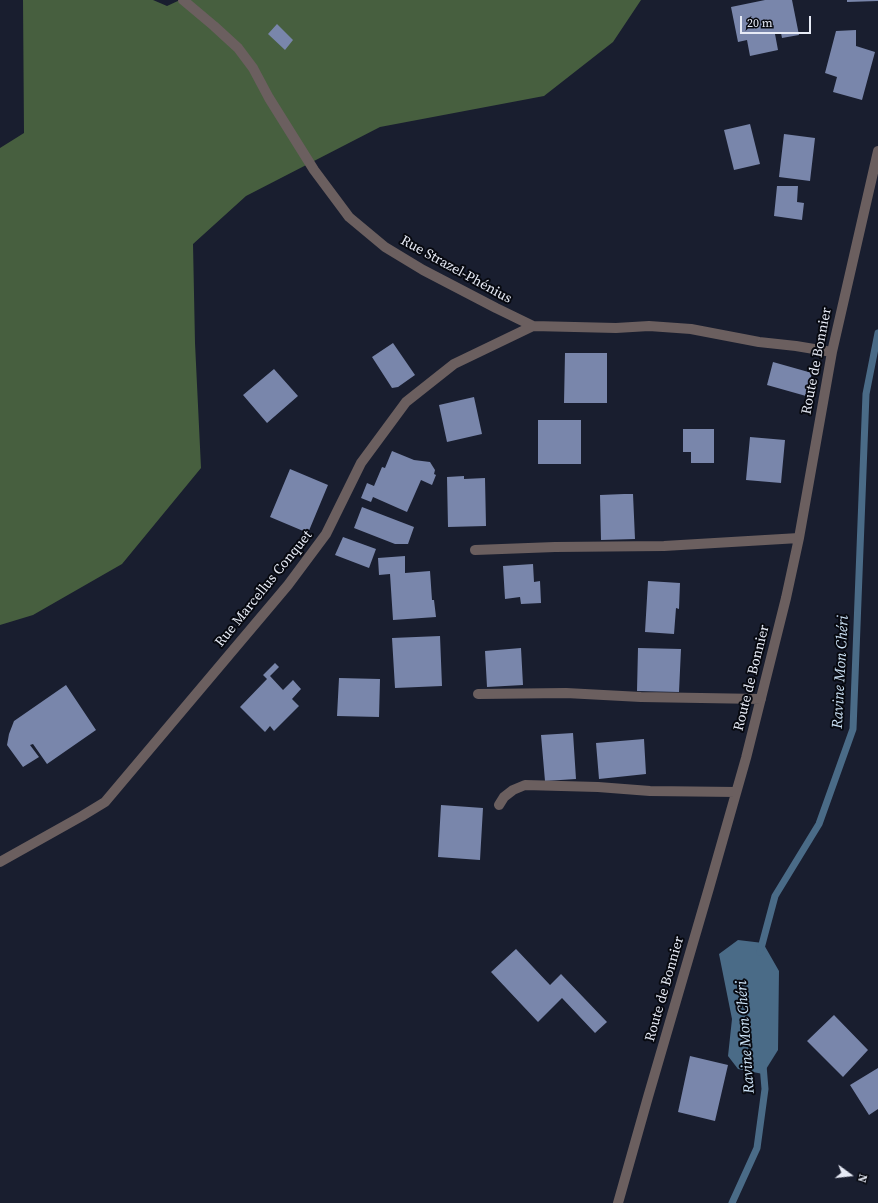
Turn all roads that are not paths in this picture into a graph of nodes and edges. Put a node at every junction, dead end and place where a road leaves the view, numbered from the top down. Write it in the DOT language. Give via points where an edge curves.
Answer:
graph roads {
  1 [pos="183,0"];
  2 [pos="878,151"];
  3 [pos="533,326"];
  4 [pos="832,352"];
  5 [pos="799,538"];
  6 [pos="475,550"];
  7 [pos="478,694"];
  8 [pos="761,699"];
  9 [pos="736,792"];
  10 [pos="499,805"];
  11 [pos="0,862"];
  12 [pos="618,1203"];
  1 -- 3 [label="street, Rue Strazel-Phénius" via="238,48 253,68 314,170 349,217 385,247 423,270"];
  2 -- 4 [label="street, Route de Bonnier"];
  3 -- 4 [label="street, Rue Strazel-Phénius" via="649,326 691,329"];
  3 -- 11 [label="street, Rue Marcellus Conquet" via="454,364 406,402 361,463 326,534 307,560 105,802"];
  4 -- 5 [label="street, Route de Bonnier"];
  5 -- 6 [label="street" via="664,546"];
  5 -- 8 [label="street, Route de Bonnier"];
  7 -- 8 [label="street" via="566,692 641,697"];
  8 -- 9 [label="street, Route de Bonnier"];
  9 -- 10 [label="street" via="525,785 513,790"];
  9 -- 12 [label="street, Route de Bonnier"];
}
